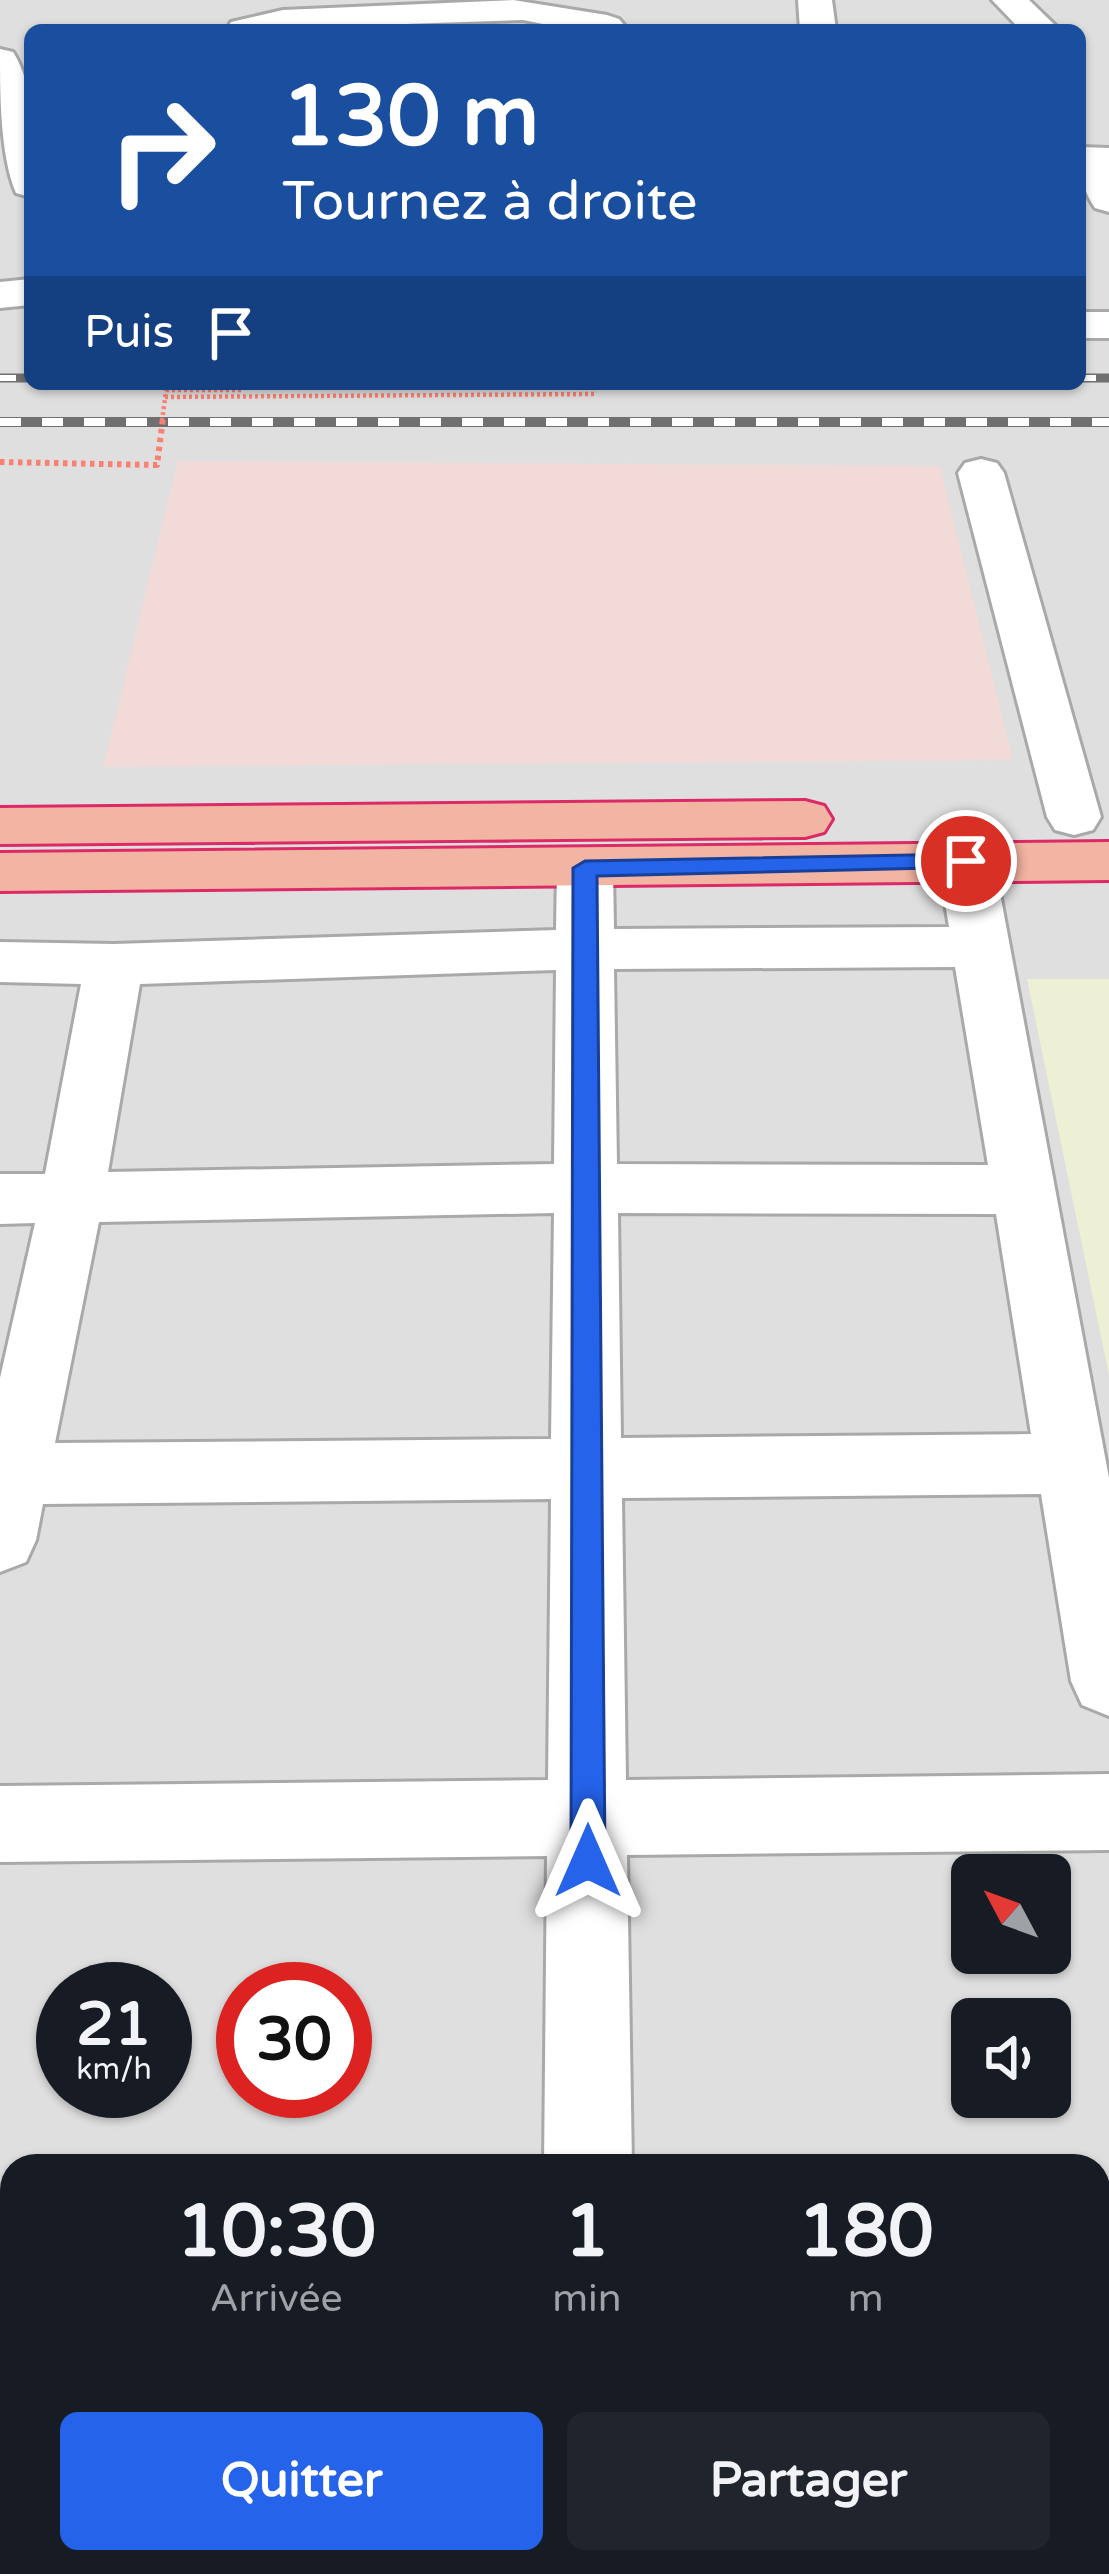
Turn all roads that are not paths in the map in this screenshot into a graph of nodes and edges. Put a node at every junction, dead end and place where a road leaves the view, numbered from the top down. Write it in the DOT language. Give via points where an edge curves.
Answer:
graph roads {
  1 [pos="1010,3"];
  2 [pos="525,5"];
  3 [pos="283,17"];
  4 [pos="612,19"];
  5 [pos="986,24"];
  6 [pos="1035,24"];
  7 [pos="0,60"];
  8 [pos="24,155"];
  9 [pos="1096,160"];
  10 [pos="1109,200"];
  11 [pos="981,473"];
  12 [pos="1092,817"];
  13 [pos="0,826"];
  14 [pos="966,861"];
  15 [pos="1109,861"];
  16 [pos="585,868"];
  17 [pos="0,872"];
  18 [pos="980,947"];
  19 [pos="585,949"];
  20 [pos="0,962"];
  21 [pos="114,964"];
  22 [pos="586,1188"];
  23 [pos="1023,1190"];
  24 [pos="72,1198"];
  25 [pos="0,1199"];
  26 [pos="1071,1464"];
  27 [pos="587,1469"];
  28 [pos="5,1496"];
  29 [pos="1109,1681"];
  30 [pos="1109,1812"];
  31 [pos="588,1817"];
  32 [pos="0,1824"];
  33 [pos="589,2154"];
  1 -- 5 [label="street"];
  1 -- 6 [label="street"];
  2 -- 3 [label="street"];
  2 -- 4 [label="street"];
  7 -- 8 [label="street"];
  9 -- 10 [label="street"];
  11 -- 12 [label="street"];
  12 -- 13 [label="highway"];
  14 -- 15 [label="highway"];
  14 -- 16 [label="highway"];
  14 -- 18 [label="street"];
  16 -- 17 [label="highway"];
  16 -- 19 [label="street"];
  18 -- 19 [label="street"];
  18 -- 23 [label="street"];
  19 -- 21 [label="street"];
  19 -- 22 [label="street"];
  20 -- 21 [label="street"];
  21 -- 24 [label="street"];
  22 -- 23 [label="street"];
  22 -- 24 [label="street"];
  22 -- 27 [label="street"];
  23 -- 26 [label="street"];
  24 -- 25 [label="street"];
  24 -- 28 [label="street"];
  26 -- 27 [label="street"];
  26 -- 29 [label="street"];
  27 -- 28 [label="street"];
  27 -- 31 [label="street"];
  30 -- 31 [label="street"];
  31 -- 32 [label="street"];
  31 -- 33 [label="street"];
}
